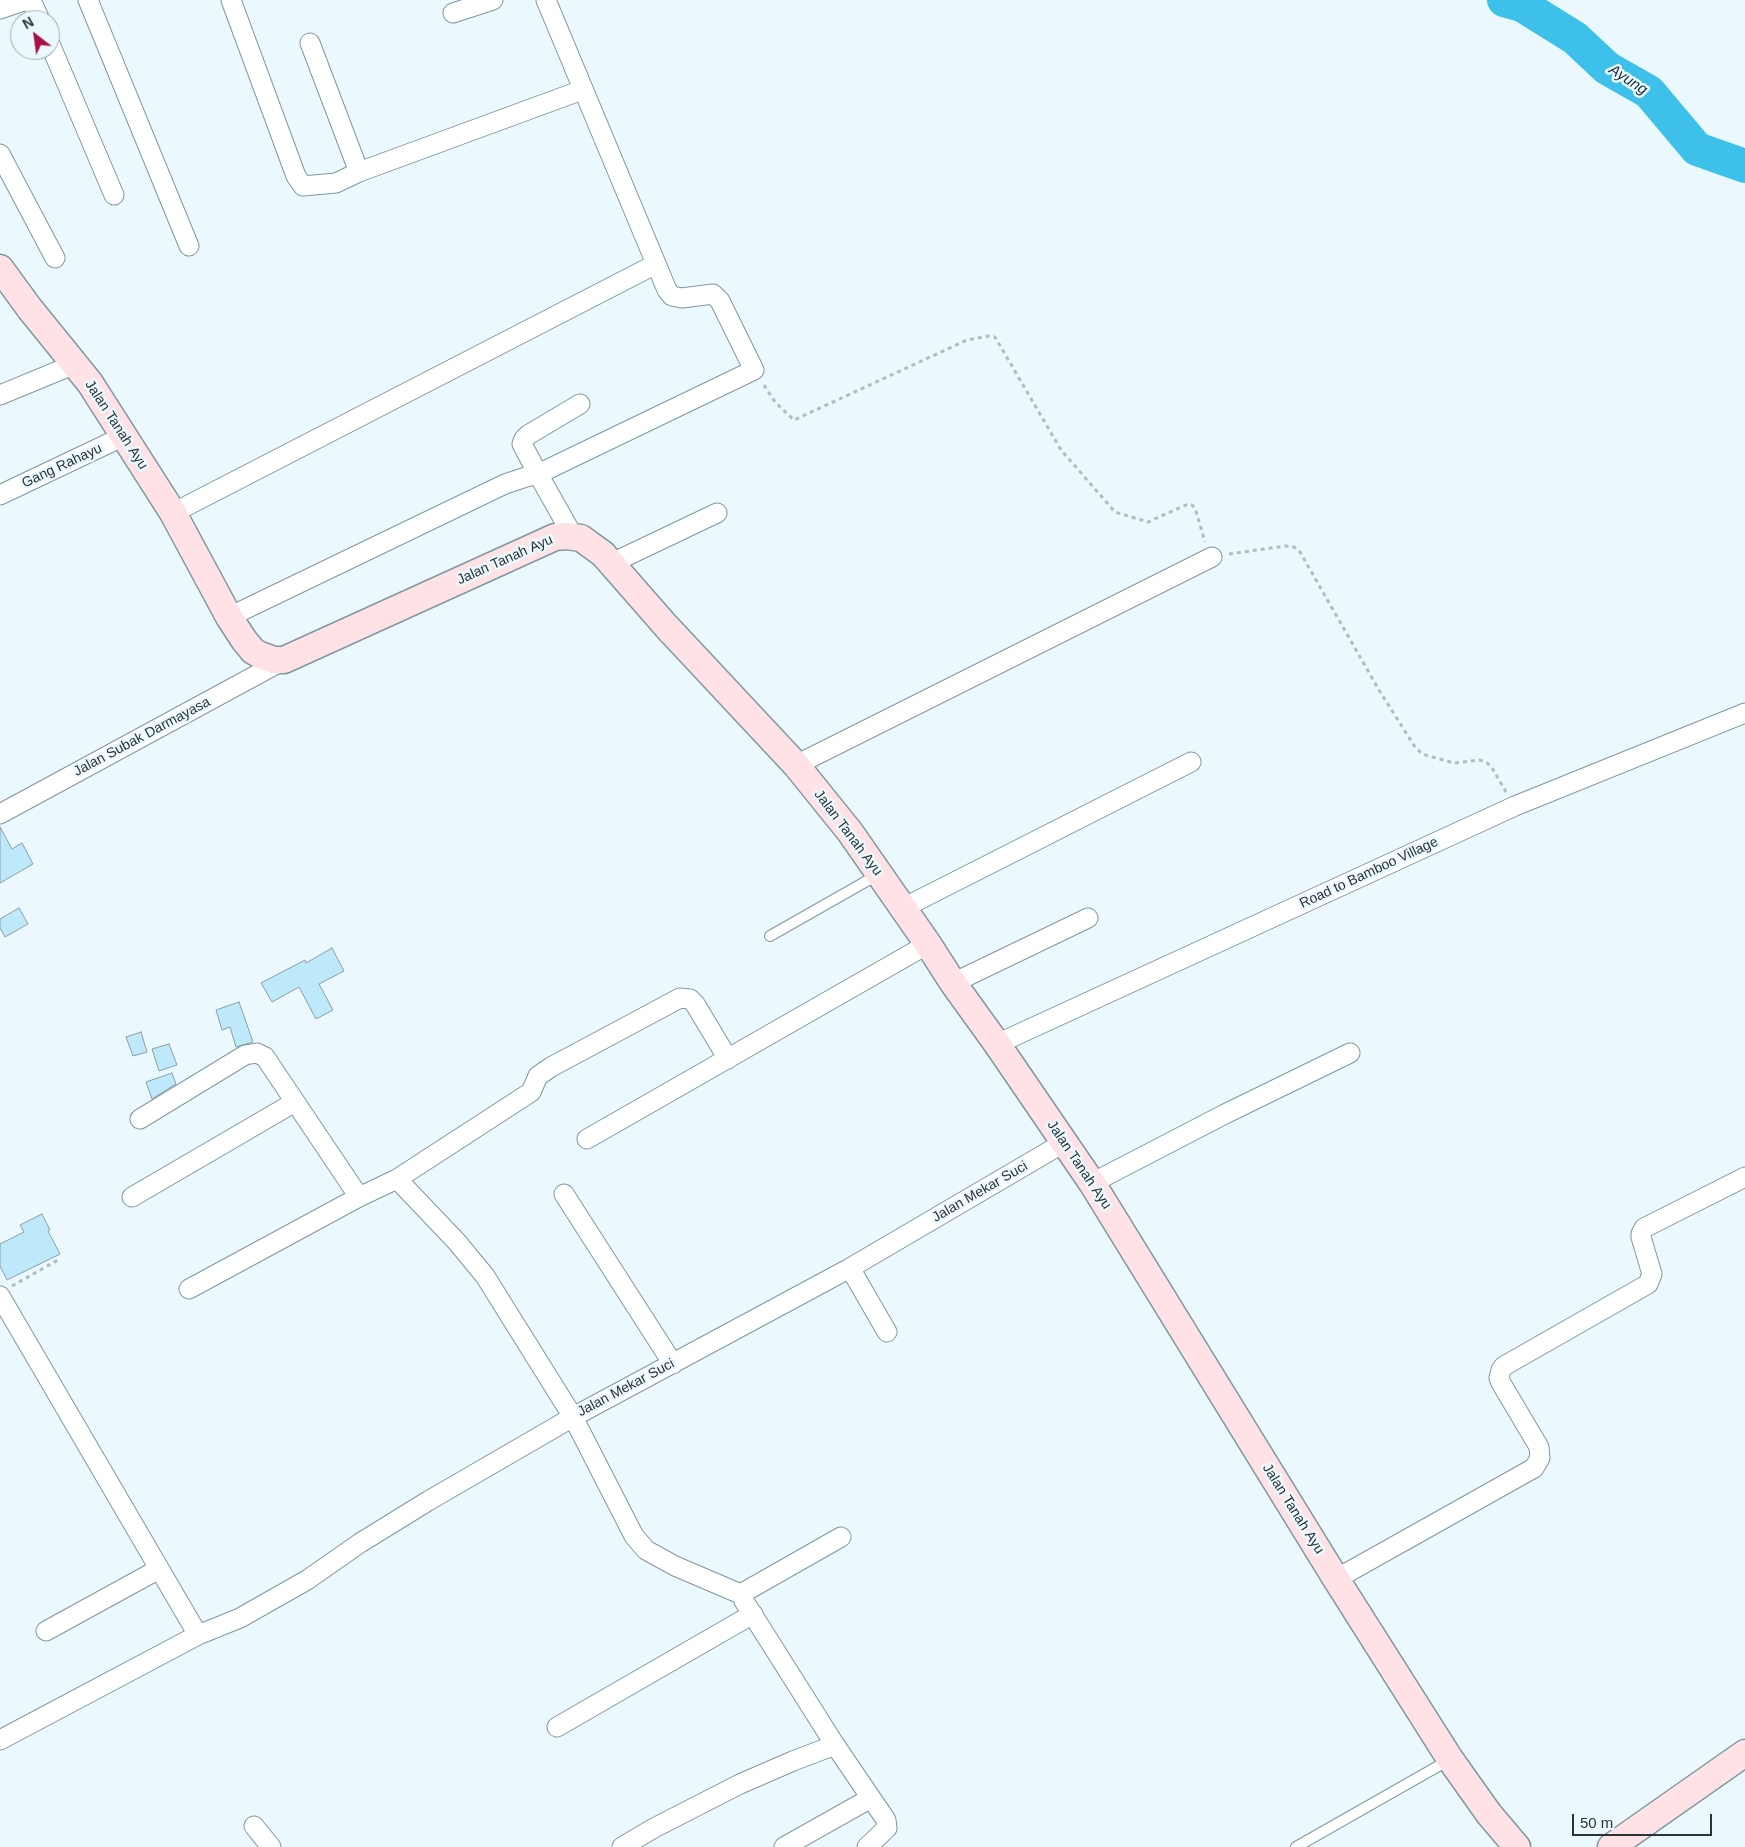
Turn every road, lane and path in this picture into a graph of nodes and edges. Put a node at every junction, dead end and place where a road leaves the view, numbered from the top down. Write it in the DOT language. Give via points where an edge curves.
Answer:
graph roads {
  1 [pos="26,0"];
  2 [pos="88,0"];
  3 [pos="231,0"];
  4 [pos="493,0"];
  5 [pos="546,0"];
  6 [pos="0,8"];
  7 [pos="453,13"];
  8 [pos="310,43"];
  9 [pos="57,60"];
  10 [pos="582,90"];
  11 [pos="0,154"];
  12 [pos="359,172"];
  13 [pos="114,195"];
  14 [pos="189,246"];
  15 [pos="55,258"];
  16 [pos="656,264"];
  17 [pos="0,268"];
  18 [pos="75,364"];
  19 [pos="754,370"];
  20 [pos="0,395"];
  21 [pos="580,404"];
  22 [pos="124,436"];
  23 [pos="538,474"];
  24 [pos="0,495"];
  25 [pos="173,513"];
  26 [pos="716,513"];
  27 [pos="573,536"];
  28 [pos="1212,556"];
  29 [pos="612,564"];
  30 [pos="229,617"];
  31 [pos="284,660"];
  32 [pos="1745,713"];
  33 [pos="1191,762"];
  34 [pos="796,765"];
  35 [pos="1515,806"];
  36 [pos="0,814"];
  37 [pos="880,874"];
  38 [pos="903,908"];
  39 [pos="1088,918"];
  40 [pos="770,936"];
  41 [pos="928,944"];
  42 [pos="953,983"];
  43 [pos="997,1044"];
  44 [pos="1350,1053"];
  45 [pos="728,1059"];
  46 [pos="295,1102"];
  47 [pos="140,1119"];
  48 [pos="587,1139"];
  49 [pos="1064,1142"];
  50 [pos="1745,1177"];
  51 [pos="397,1179"];
  52 [pos="1092,1183"];
  53 [pos="564,1194"];
  54 [pos="132,1197"];
  55 [pos="359,1197"];
  56 [pos="58,1260"];
  57 [pos="850,1268"];
  58 [pos="189,1289"];
  59 [pos="4,1292"];
  60 [pos="887,1332"];
  61 [pos="673,1364"];
  62 [pos="573,1417"];
  63 [pos="841,1537"];
  64 [pos="159,1569"];
  65 [pos="1336,1579"];
  66 [pos="743,1596"];
  67 [pos="753,1614"];
  68 [pos="46,1631"];
  69 [pos="198,1635"];
  70 [pos="557,1727"];
  71 [pos="0,1740"];
  72 [pos="835,1745"];
  73 [pos="1745,1753"];
  74 [pos="1450,1759"];
  75 [pos="871,1798"];
  76 [pos="254,1826"];
  77 [pos="271,1847"];
  78 [pos="622,1847"];
  79 [pos="784,1847"];
  80 [pos="866,1847"];
  81 [pos="1296,1847"];
  82 [pos="1517,1847"];
  83 [pos="1611,1847"];
  1 -- 6 [label="street"];
  2 -- 14 [label="street"];
  3 -- 12 [label="street" via="296,176 303,186 336,183"];
  4 -- 7 [label="street"];
  5 -- 10 [label="street"];
  8 -- 12 [label="street"];
  9 -- 13 [label="street"];
  10 -- 12 [label="street"];
  10 -- 16 [label="street"];
  11 -- 15 [label="street"];
  16 -- 19 [label="street" via="672,296 713,294 720,301"];
  16 -- 25 [label="street"];
  17 -- 18 [label="street, Jalan Tanah Ayu"];
  18 -- 20 [label="street"];
  18 -- 22 [label="street, Jalan Tanah Ayu"];
  19 -- 23 [label="street"];
  19 -- 28 [label="path" via="775,402 794,420 967,340 996,337 1061,450 1115,512 1148,522 1188,504 1194,506"];
  21 -- 23 [label="street" via="524,439 522,444"];
  22 -- 24 [label="street, Gang Rahayu"];
  22 -- 25 [label="street, Jalan Tanah Ayu"];
  23 -- 27 [label="street"];
  23 -- 30 [label="street" via="505,484"];
  25 -- 30 [label="street, Jalan Tanah Ayu"];
  26 -- 29 [label="street"];
  27 -- 29 [label="street, Jalan Tanah Ayu" via="591,544"];
  27 -- 31 [label="street, Jalan Tanah Ayu" via="555,537 540,543"];
  28 -- 34 [label="street"];
  28 -- 35 [label="path" via="1286,546 1300,552 1415,747 1422,754 1454,763 1480,760 1488,763"];
  29 -- 34 [label="street, Jalan Tanah Ayu"];
  30 -- 31 [label="street, Jalan Tanah Ayu" via="252,651 266,658"];
  31 -- 36 [label="street, Jalan Subak Darmayasa"];
  32 -- 35 [label="street, Road to Bamboo Village"];
  33 -- 38 [label="street"];
  34 -- 37 [label="street, Jalan Tanah Ayu"];
  35 -- 43 [label="street, Road to Bamboo Village"];
  37 -- 38 [label="street, Jalan Tanah Ayu"];
  37 -- 40 [label="lane"];
  38 -- 41 [label="street, Jalan Tanah Ayu"];
  39 -- 42 [label="street"];
  41 -- 42 [label="street, Jalan Tanah Ayu"];
  41 -- 45 [label="street"];
  42 -- 43 [label="street, Jalan Tanah Ayu"];
  43 -- 49 [label="street, Jalan Tanah Ayu"];
  44 -- 52 [label="street"];
  45 -- 48 [label="street"];
  45 -- 51 [label="street" via="695,1004 680,998 551,1066 538,1076 531,1092"];
  46 -- 47 [label="street" via="265,1057 253,1053"];
  46 -- 54 [label="street"];
  46 -- 55 [label="street"];
  49 -- 52 [label="street, Jalan Tanah Ayu"];
  49 -- 57 [label="street, Jalan Mekar Suci"];
  50 -- 65 [label="street" via="1644,1228 1641,1237 1652,1274 1648,1284 1501,1370 1501,1383 1539,1447 1540,1458 1534,1468"];
  51 -- 55 [label="street"];
  51 -- 62 [label="street, Jalan Mekar Suci" via="485,1276"];
  52 -- 65 [label="street, Jalan Tanah Ayu"];
  53 -- 61 [label="street"];
  55 -- 58 [label="street"];
  56 -- 59 [label="path"];
  57 -- 60 [label="street"];
  57 -- 61 [label="street, Jalan Mekar Suci"];
  59 -- 64 [label="street"];
  61 -- 62 [label="street, Jalan Mekar Suci"];
  62 -- 66 [label="street" via="634,1536 646,1550"];
  62 -- 69 [label="street" via="428,1501 307,1580 240,1618"];
  63 -- 66 [label="street" via="746,1591"];
  64 -- 68 [label="street"];
  64 -- 69 [label="street"];
  65 -- 74 [label="street, Jalan Tanah Ayu"];
  66 -- 67 [label="street"];
  67 -- 70 [label="street"];
  67 -- 72 [label="street"];
  69 -- 71 [label="street"];
  72 -- 75 [label="street"];
  72 -- 78 [label="street" via="740,1784"];
  73 -- 83 [label="street"];
  74 -- 81 [label="lane"];
  74 -- 82 [label="street, Jalan Tanah Ayu"];
  75 -- 79 [label="street"];
  75 -- 80 [label="street" via="888,1828"];
  76 -- 77 [label="street"];
}
